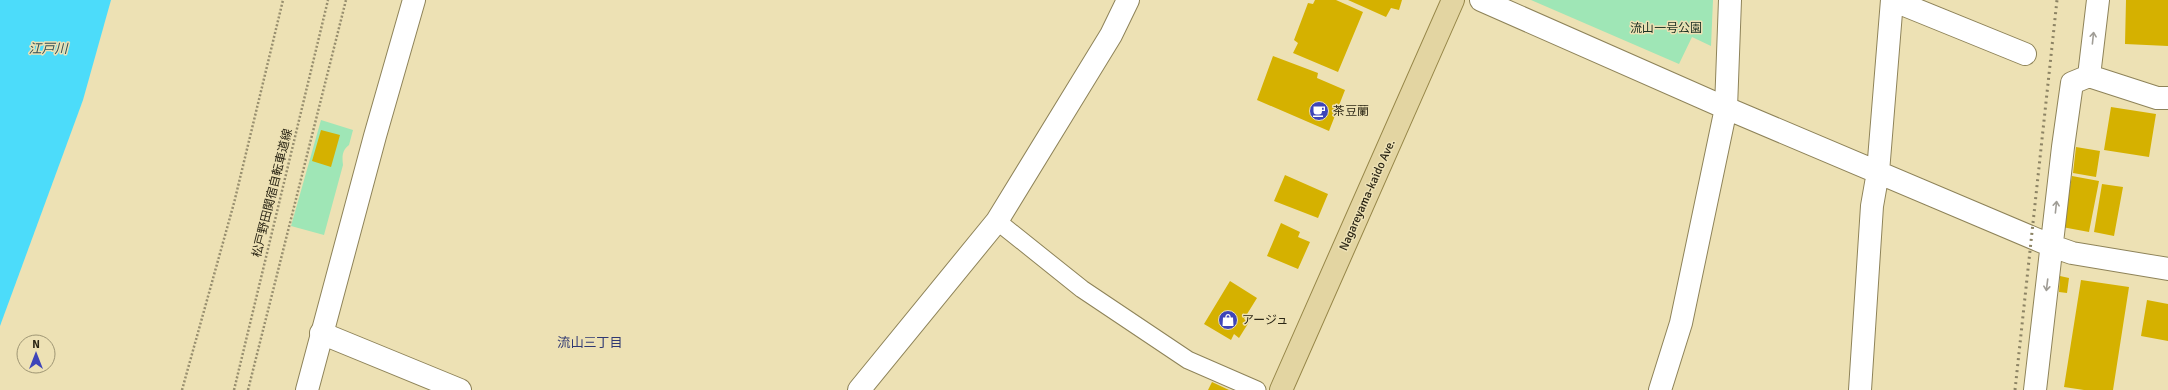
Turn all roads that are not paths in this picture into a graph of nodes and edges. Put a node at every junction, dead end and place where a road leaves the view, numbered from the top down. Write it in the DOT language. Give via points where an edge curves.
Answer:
graph roads {
  1 [pos="414,0"];
  2 [pos="1128,0"];
  3 [pos="1453,0"];
  4 [pos="1481,0"];
  5 [pos="1730,0"];
  6 [pos="1892,0"];
  7 [pos="2098,0"];
  8 [pos="2025,54"];
  9 [pos="2089,76"];
  10 [pos="2168,98"];
  11 [pos="1726,108"];
  12 [pos="1878,172"];
  13 [pos="997,221"];
  14 [pos="2052,246"];
  15 [pos="2168,269"];
  16 [pos="321,333"];
  17 [pos="307,390"];
  18 [pos="460,390"];
  19 [pos="859,390"];
  20 [pos="1257,390"];
  21 [pos="1281,390"];
  22 [pos="1660,390"];
  23 [pos="1860,390"];
  24 [pos="2035,390"];
  1 -- 16 [label="street"];
  2 -- 13 [label="street" via="1111,35"];
  3 -- 21 [label="main road, Nagareyama-kaido Ave."];
  4 -- 11 [label="street"];
  5 -- 11 [label="street"];
  6 -- 8 [label="street"];
  6 -- 12 [label="street"];
  9 -- 7 [label="street, one-way"];
  9 -- 10 [label="street" via="2157,98"];
  14 -- 9 [label="street, one-way" via="2072,83"];
  11 -- 12 [label="street"];
  11 -- 22 [label="street" via="1681,323"];
  12 -- 14 [label="street"];
  12 -- 23 [label="street" via="1872,206"];
  13 -- 19 [label="street"];
  13 -- 20 [label="lane" via="1082,289 1188,360"];
  14 -- 15 [label="street" via="2072,253"];
  14 -- 24 [label="street, one-way"];
  16 -- 17 [label="street"];
  16 -- 18 [label="street"];
}
